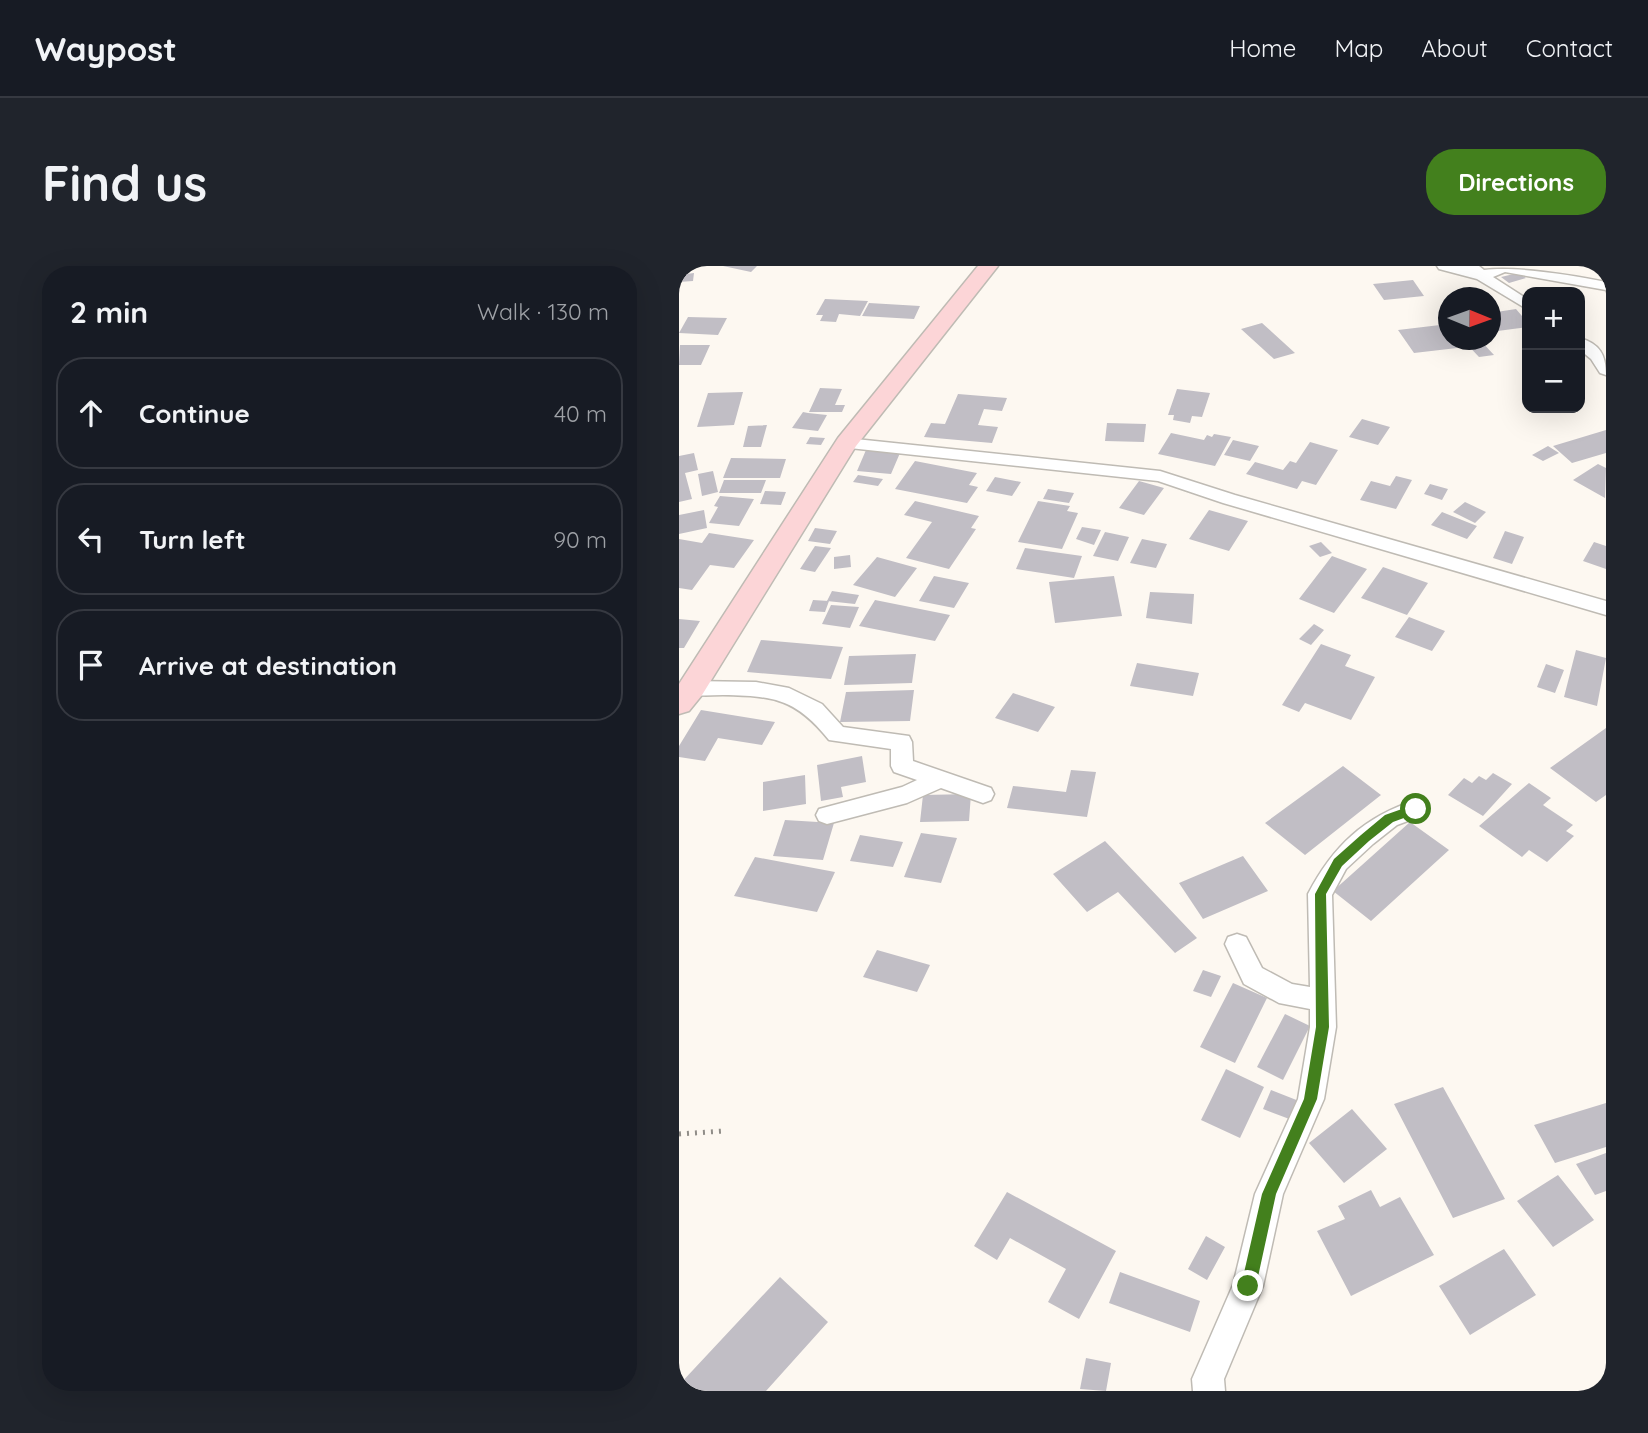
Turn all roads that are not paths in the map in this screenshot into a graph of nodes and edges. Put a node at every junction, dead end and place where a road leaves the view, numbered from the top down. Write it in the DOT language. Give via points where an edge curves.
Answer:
graph roads {
  1 [pos="988,266"];
  2 [pos="1444,266"];
  3 [pos="1476,271"];
  4 [pos="1606,286"];
  5 [pos="1522,302"];
  6 [pos="1585,347"];
  7 [pos="1606,370"];
  8 [pos="846,443"];
  9 [pos="1606,608"];
  10 [pos="686,696"];
  11 [pos="942,778"];
  12 [pos="983,794"];
  13 [pos="1416,809"];
  14 [pos="827,815"];
  15 [pos="1237,944"];
  16 [pos="1322,1000"];
  17 [pos="1209,1391"];
  1 -- 8 [label="street"];
  2 -- 3 [label="street"];
  3 -- 4 [label="street" via="1503,267"];
  3 -- 5 [label="street"];
  6 -- 7 [label="street"];
  8 -- 9 [label="street" via="1160,476"];
  8 -- 10 [label="street"];
  10 -- 11 [label="street" via="749,688 782,694 814,708 837,734 901,742 902,766"];
  11 -- 12 [label="street"];
  11 -- 14 [label="street" via="907,794"];
  13 -- 16 [label="street" via="1389,818 1338,862 1321,894"];
  15 -- 16 [label="street" via="1253,976 1288,995"];
  16 -- 17 [label="street" via="1323,1027 1311,1099 1269,1194 1248,1286 1208,1379"];
}
